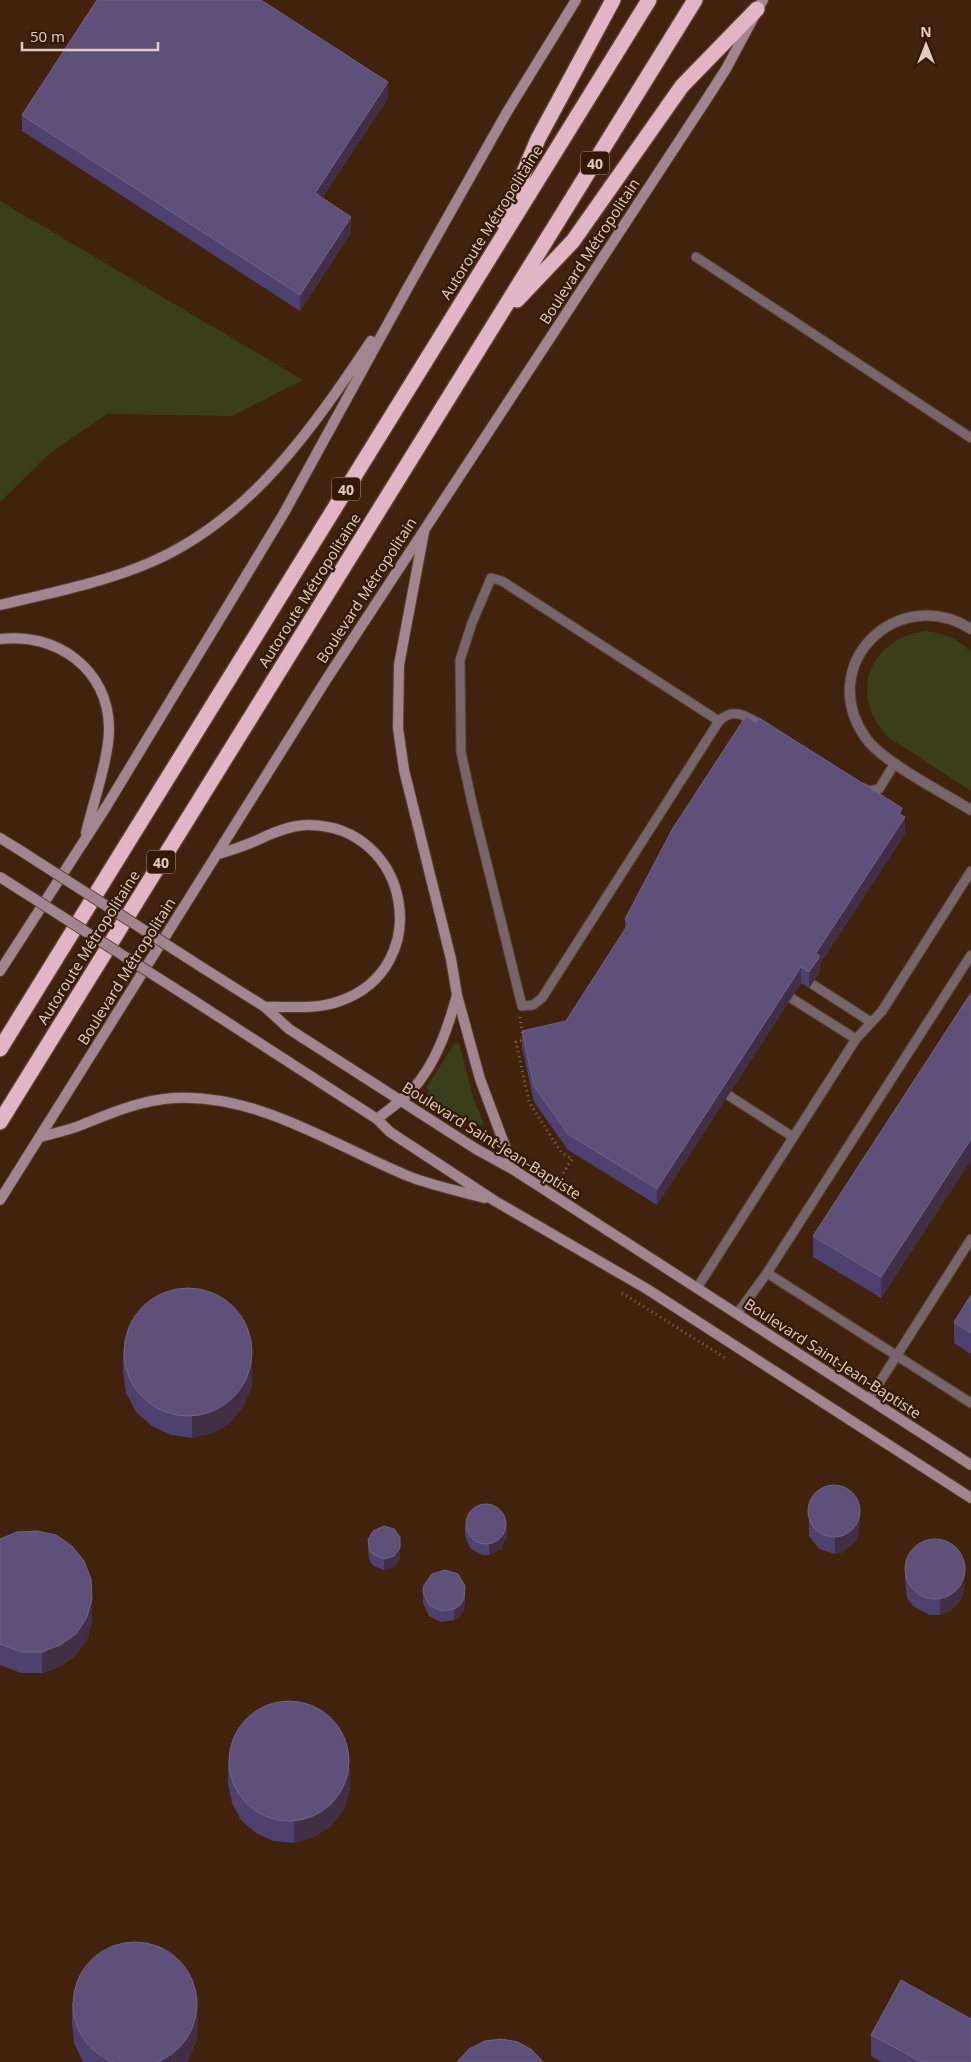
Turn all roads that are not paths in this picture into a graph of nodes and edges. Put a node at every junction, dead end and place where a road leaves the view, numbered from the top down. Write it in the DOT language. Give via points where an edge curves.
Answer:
graph roads {
  1 [pos="576,0"];
  2 [pos="613,0"];
  3 [pos="649,0"];
  4 [pos="695,0"];
  5 [pos="760,5"];
  6 [pos="696,257"];
  7 [pos="484,266"];
  8 [pos="407,289"];
  9 [pos="494,325"];
  10 [pos="971,438"];
  11 [pos="424,528"];
  12 [pos="0,605"];
  13 [pos="971,629"];
  14 [pos="0,638"];
  15 [pos="719,721"];
  16 [pos="771,732"];
  17 [pos="895,763"];
  18 [pos="854,783"];
  19 [pos="971,810"];
  20 [pos="0,838"];
  21 [pos="83,844"];
  22 [pos="216,855"];
  23 [pos="971,871"];
  24 [pos="0,877"];
  25 [pos="971,955"];
  26 [pos="0,972"];
  27 [pos="812,984"];
  28 [pos="457,995"];
  29 [pos="791,998"];
  30 [pos="265,1006"];
  31 [pos="871,1022"];
  32 [pos="856,1039"];
  33 [pos="0,1049"];
  34 [pos="728,1095"];
  35 [pos="401,1100"];
  36 [pos="377,1119"];
  37 [pos="0,1122"];
  38 [pos="40,1136"];
  39 [pos="793,1136"];
  40 [pos="514,1170"];
  41 [pos="0,1200"];
  42 [pos="495,1202"];
  43 [pos="971,1239"];
  44 [pos="767,1272"];
  45 [pos="697,1288"];
  46 [pos="737,1314"];
  47 [pos="896,1355"];
  48 [pos="869,1399"];
  49 [pos="971,1403"];
  50 [pos="971,1465"];
  51 [pos="971,1498"];
  1 -- 8 [label="main road" via="507,112"];
  2 -- 7 [label="highway" via="538,139"];
  3 -- 7 [label="highway, Autoroute Métropolitaine / 40"];
  4 -- 9 [label="highway, Autoroute Métropolitaine / 40"];
  5 -- 9 [label="highway" via="682,86 573,241"];
  5 -- 11 [label="main road, Boulevard Métropolitain" via="726,69"];
  6 -- 10 [label="lane"];
  7 -- 33 [label="highway, Autoroute Métropolitaine / 40"];
  8 -- 12 [label="main road" via="304,439 253,493 218,523 181,547 132,570"];
  8 -- 21 [label="main road" via="284,513"];
  9 -- 37 [label="highway, Autoroute Métropolitaine / 40"];
  11 -- 22 [label="main road, Boulevard Métropolitain"];
  11 -- 28 [label="main road" via="399,665 398,728 404,770"];
  13 -- 17 [label="street" via="940,616 907,618 876,634 859,655 851,679 850,703 865,737"];
  14 -- 21 [label="main road" via="21,637 56,646 78,660 101,691 108,716 108,741"];
  15 -- 15 [label="lane" via="542,998 533,1005 522,1006 461,752 460,660 491,578 502,581"];
  15 -- 16 [label="lane" via="727,715 741,714"];
  17 -- 18 [label="lane" via="879,789 869,791"];
  17 -- 19 [label="street"];
  20 -- 30 [label="main road, Boulevard Saint-Jean-Baptiste, bridge"];
  21 -- 26 [label="main road"];
  22 -- 30 [label="main road" via="288,828 323,827 346,833 369,847 386,866 396,888 400,911 399,935 391,958 377,978 359,992 329,1004"];
  22 -- 38 [label="main road, Boulevard Métropolitain"];
  23 -- 31 [label="lane" via="882,1011"];
  24 -- 36 [label="main road, bridge"];
  25 -- 44 [label="lane"];
  27 -- 31 [label="lane"];
  28 -- 35 [label="main road" via="436,1052 414,1088"];
  28 -- 40 [label="main road" via="484,1092"];
  29 -- 32 [label="lane"];
  30 -- 35 [label="main road, Boulevard Saint-Jean-Baptiste" via="289,1029"];
  31 -- 32 [label="lane"];
  32 -- 39 [label="lane"];
  34 -- 39 [label="lane"];
  35 -- 36 [label="main road"];
  35 -- 40 [label="main road, Boulevard Saint-Jean-Baptiste"];
  36 -- 42 [label="main road" via="390,1132"];
  38 -- 41 [label="main road, Boulevard Métropolitain"];
  38 -- 42 [label="main road" via="83,1125 138,1104 175,1098 211,1098 300,1126 411,1177"];
  39 -- 45 [label="lane"];
  40 -- 45 [label="main road, Boulevard Saint-Jean-Baptiste"];
  42 -- 51 [label="main road" via="655,1295"];
  43 -- 47 [label="lane"];
  44 -- 46 [label="lane"];
  44 -- 47 [label="lane"];
  45 -- 46 [label="main road, Boulevard Saint-Jean-Baptiste"];
  46 -- 48 [label="main road, Boulevard Saint-Jean-Baptiste"];
  47 -- 48 [label="lane"];
  47 -- 49 [label="lane"];
  48 -- 50 [label="main road, Boulevard Saint-Jean-Baptiste"];
}
